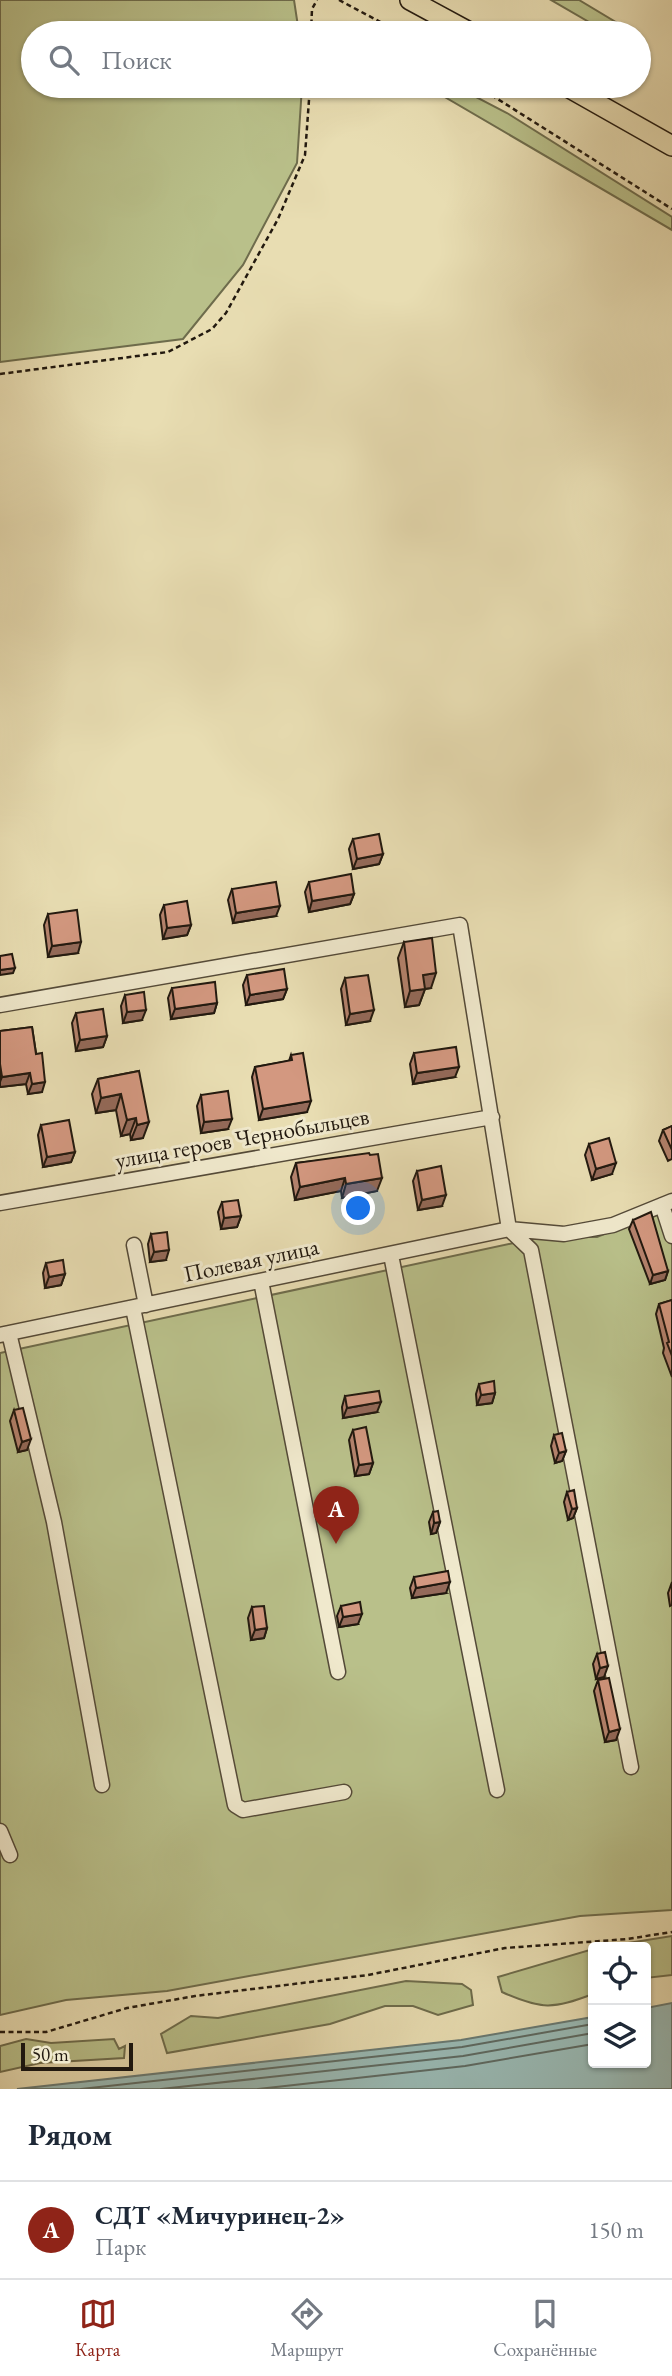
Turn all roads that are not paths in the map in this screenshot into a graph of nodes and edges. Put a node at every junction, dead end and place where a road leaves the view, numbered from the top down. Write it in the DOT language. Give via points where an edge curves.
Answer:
graph roads {
  1 [pos="417,4"];
  2 [pos="449,21"];
  3 [pos="587,98"];
  4 [pos="672,146"];
  5 [pos="0,1004"];
  6 [pos="492,1117"];
  7 [pos="0,1203"];
  8 [pos="667,1203"];
  9 [pos="509,1229"];
  10 [pos="672,1236"];
  11 [pos="134,1245"];
  12 [pos="391,1255"];
  13 [pos="261,1281"];
  14 [pos="139,1307"];
  15 [pos="5,1334"];
  16 [pos="338,1672"];
  17 [pos="631,1767"];
  18 [pos="102,1786"];
  19 [pos="497,1790"];
  20 [pos="344,1793"];
  21 [pos="0,1831"];
  22 [pos="10,1856"];
  1 -- 2 [label="main road"];
  3 -- 4 [label="main road"];
  5 -- 6 [label="street" via="460,925"];
  6 -- 7 [label="street, улица героев Чернобыльцев"];
  6 -- 9 [label="street"];
  8 -- 9 [label="street, Полевая улица" via="613,1225 564,1234"];
  8 -- 10 [label="street"];
  9 -- 12 [label="street, Полевая улица"];
  9 -- 17 [label="street" via="531,1250"];
  11 -- 14 [label="street"];
  12 -- 13 [label="street, Полевая улица"];
  12 -- 19 [label="street"];
  13 -- 14 [label="street, Полевая улица"];
  13 -- 16 [label="street"];
  14 -- 15 [label="street, Полевая улица"];
  14 -- 20 [label="street" via="235,1805 243,1810"];
  15 -- 18 [label="street" via="54,1522"];
  21 -- 22 [label="street"];
}
